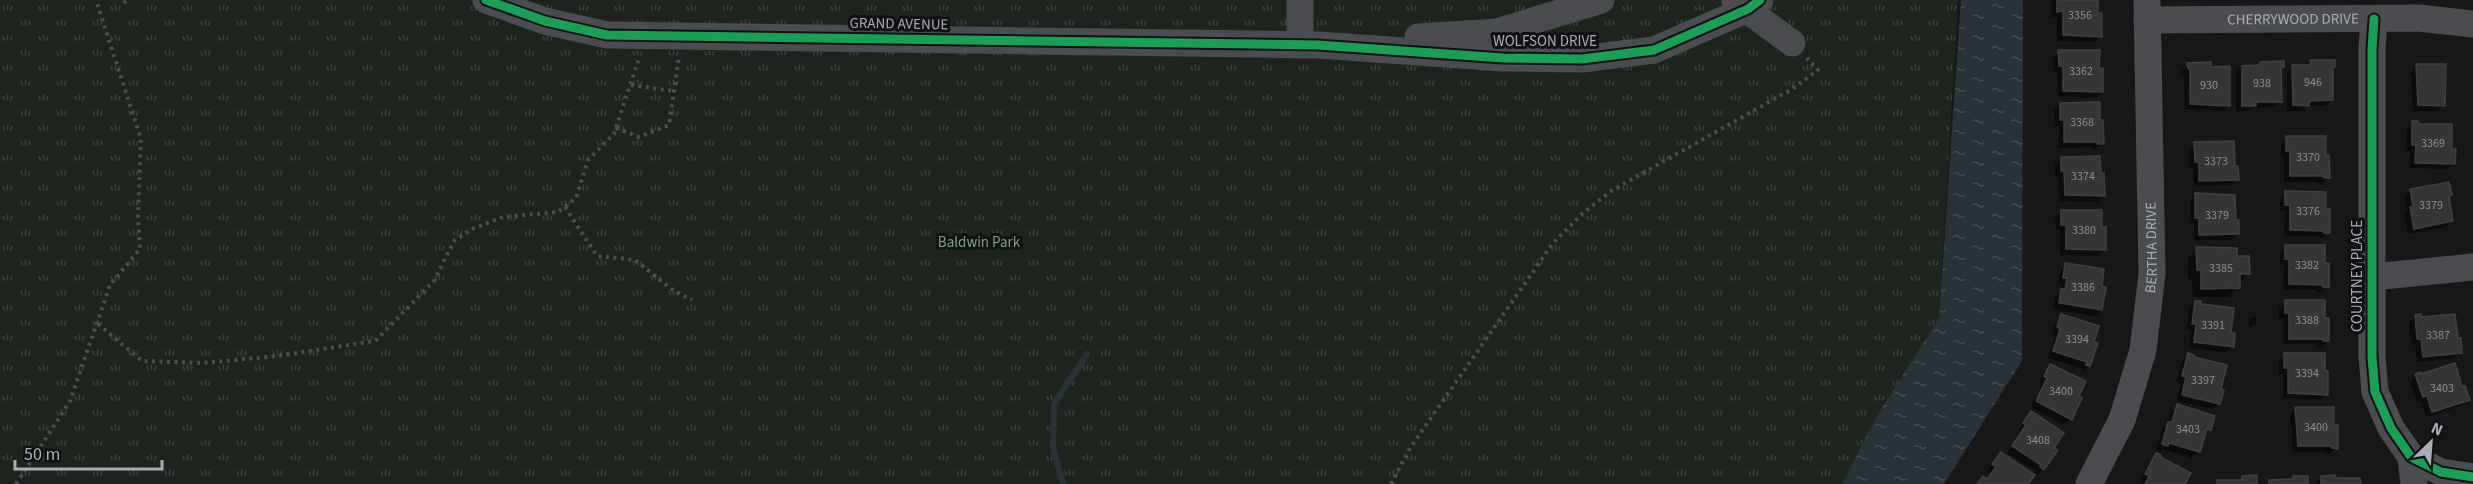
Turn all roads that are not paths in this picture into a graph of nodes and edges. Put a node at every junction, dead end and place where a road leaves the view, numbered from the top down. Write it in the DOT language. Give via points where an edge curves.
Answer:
graph roads {
  1 [pos="486,0"];
  2 [pos="1300,0"];
  3 [pos="1601,0"];
  4 [pos="1747,3"];
  5 [pos="2147,10"];
  6 [pos="2374,19"];
  7 [pos="2473,24"];
  8 [pos="1792,43"];
  9 [pos="1309,45"];
  10 [pos="2473,267"];
  11 [pos="2373,278"];
  12 [pos="2411,457"];
  13 [pos="2473,477"];
  14 [pos="2089,484"];
  15 [pos="2414,484"];
  1 -- 9 [label="street, GRAND AVENUE" via="545,21 607,35"];
  2 -- 9 [label="street"];
  3 -- 9 [label="street, WOLFSON DRIVE" via="1497,32"];
  4 -- 8 [label="street, WOLFSON DRIVE"];
  4 -- 9 [label="street, WOLFSON DRIVE" via="1654,50 1581,59 1503,58"];
  5 -- 6 [label="street, CHERRYWOOD DRIVE"];
  5 -- 14 [label="street, BERTHA DRIVE" via="2152,274 2143,350 2122,420"];
  6 -- 7 [label="street, CHERRYWOOD DRIVE" via="2419,18"];
  6 -- 11 [label="street, COURTNEY PLACE"];
  10 -- 11 [label="street"];
  11 -- 12 [label="street, COURTNEY PLACE" via="2375,392 2391,428"];
  12 -- 13 [label="street, COURTNEY PLACE" via="2441,472"];
  12 -- 15 [label="street"];
}
